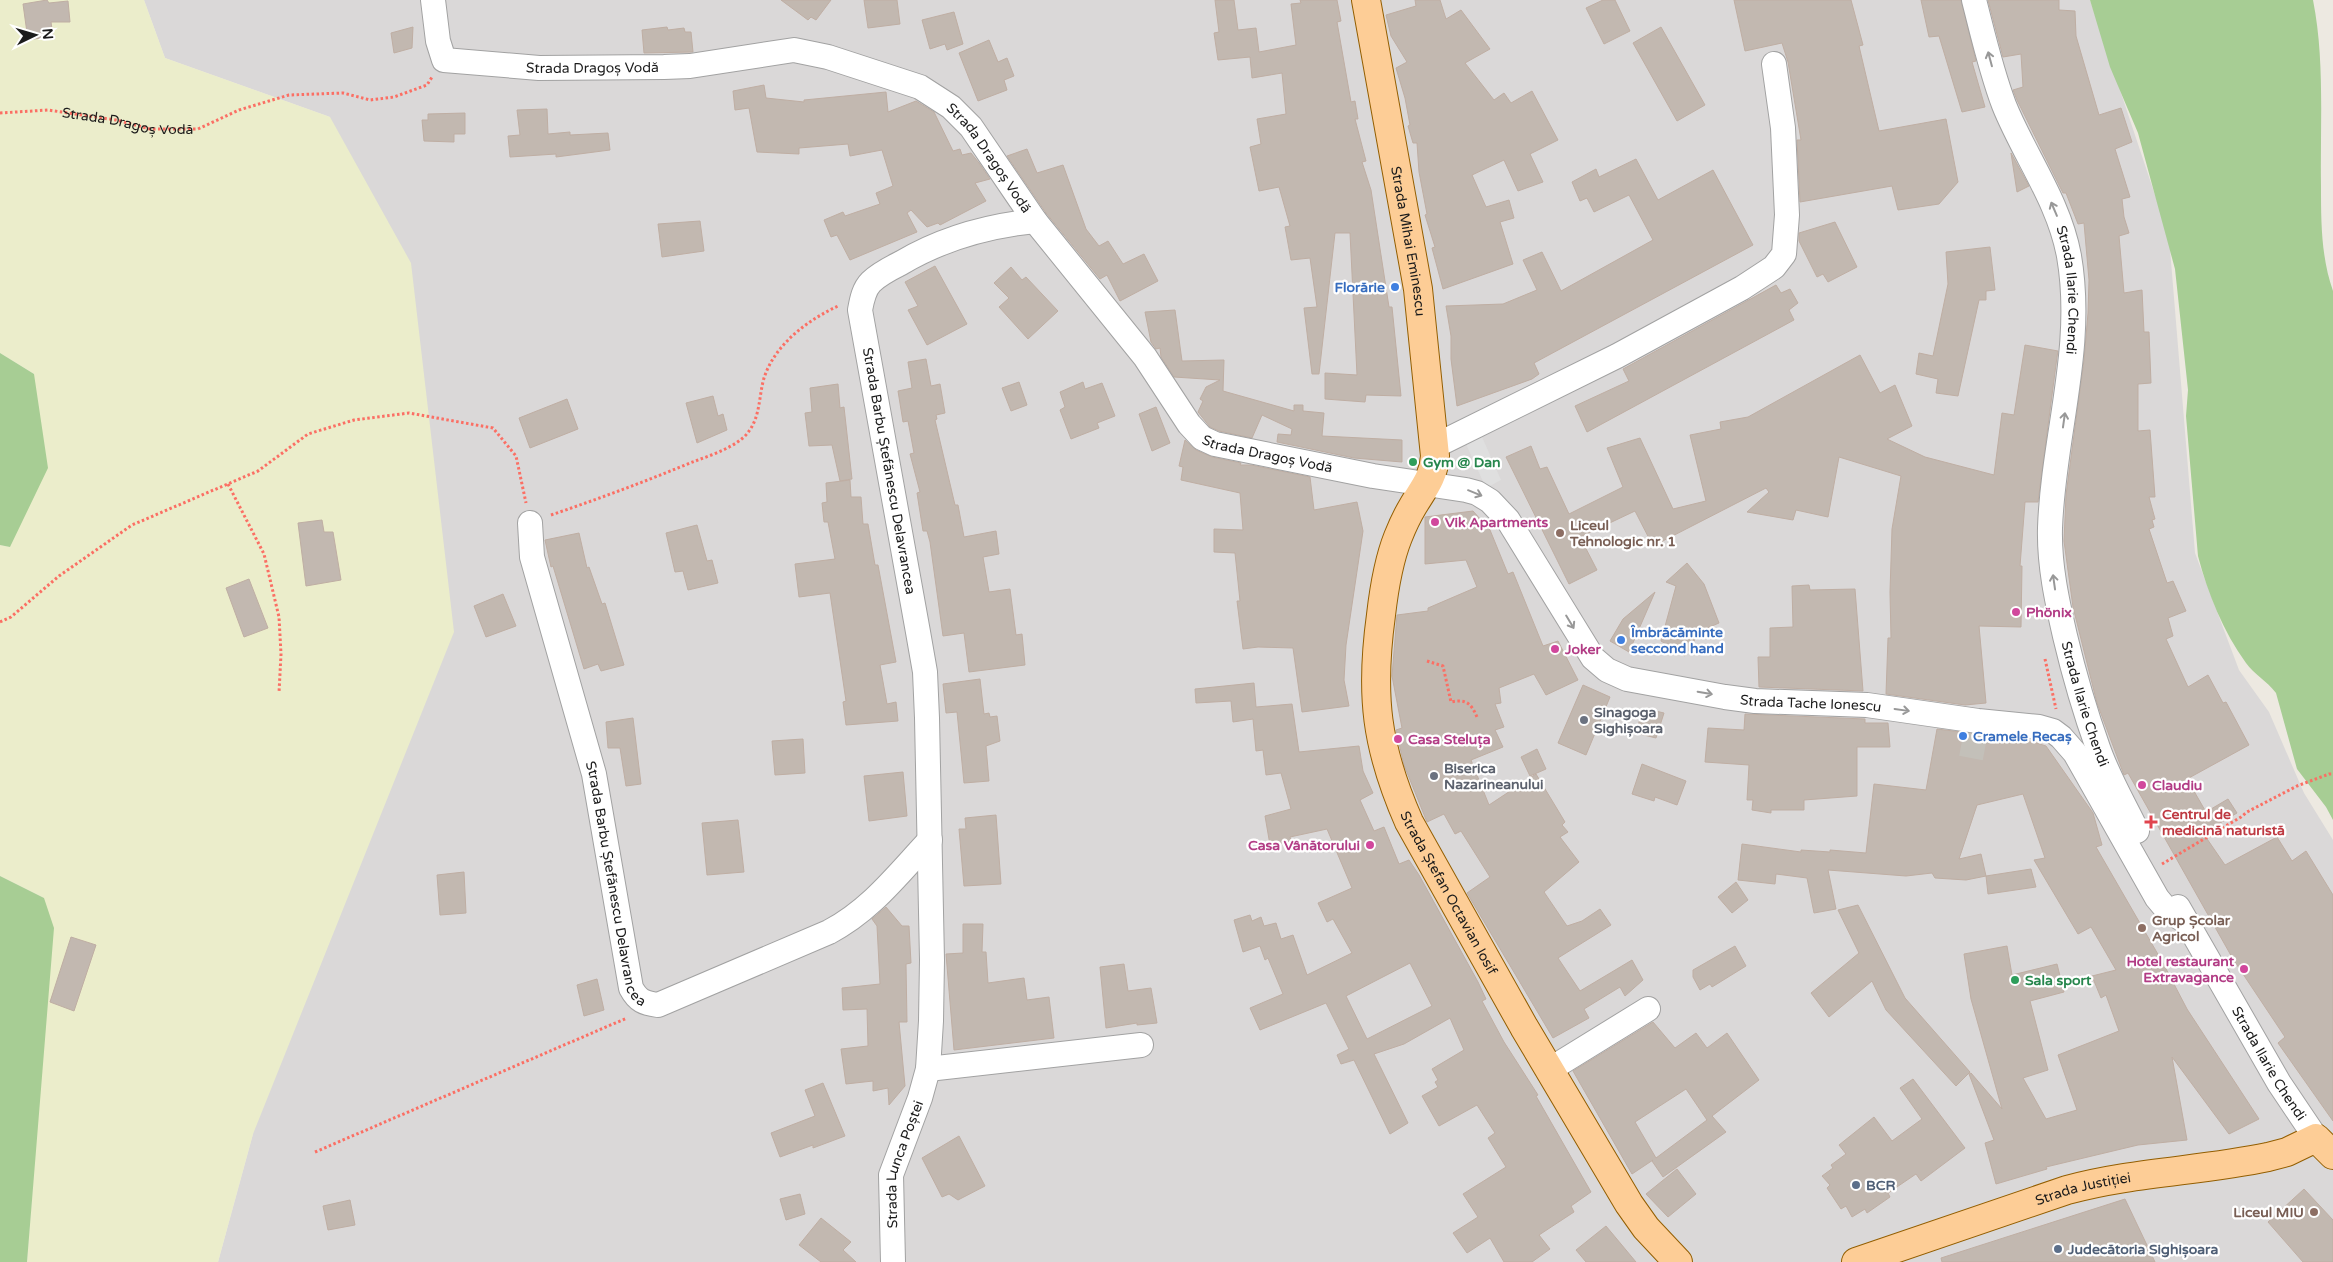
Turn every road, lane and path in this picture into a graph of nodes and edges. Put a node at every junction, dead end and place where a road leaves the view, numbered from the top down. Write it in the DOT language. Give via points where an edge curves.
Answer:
graph roads {
  1 [pos="433,0"];
  2 [pos="1366,0"];
  3 [pos="1974,0"];
  4 [pos="444,60"];
  5 [pos="1774,64"];
  6 [pos="0,113"];
  7 [pos="1035,221"];
  8 [pos="863,294"];
  9 [pos="1435,446"];
  10 [pos="228,484"];
  11 [pos="1428,484"];
  12 [pos="530,523"];
  13 [pos="0,622"];
  14 [pos="1427,661"];
  15 [pos="279,693"];
  16 [pos="1477,717"];
  17 [pos="2333,774"];
  18 [pos="930,840"];
  19 [pos="2156,867"];
  20 [pos="2185,921"];
  21 [pos="658,1005"];
  22 [pos="1648,1009"];
  23 [pos="1141,1045"];
  24 [pos="928,1069"];
  25 [pos="1549,1070"];
  26 [pos="2324,1147"];
  27 [pos="315,1152"];
  28 [pos="893,1262"];
  29 [pos="1678,1262"];
  30 [pos="1856,1262"];
  1 -- 4 [label="street"];
  2 -- 9 [label="main road, Strada Mihai Eminescu" via="1418,288"];
  19 -- 3 [label="street, Strada Ilarie Chendi, one-way" via="2099,750 2081,696 2058,605 2051,563 2050,530 2070,376 2073,294 2069,254 2056,215 2004,104"];
  4 -- 6 [label="path, Strada Dragoș Vodă" via="427,84 394,97 370,100 343,93 289,95 239,110 198,129 150,129 116,120 48,110"];
  4 -- 7 [label="street, Strada Dragoș Vodă" via="539,68 664,67 690,66 775,51 810,52 920,87 936,96 971,128"];
  5 -- 9 [label="street" via="1783,128 1787,215 1784,254 1774,267 1617,356"];
  7 -- 8 [label="street" via="992,226 935,245 877,278"];
  7 -- 11 [label="street, Strada Dragoș Vodă" via="1128,335 1202,438 1215,444"];
  8 -- 12 [label="path" via="821,314 785,344 765,376 758,416 743,438 728,448 638,485"];
  8 -- 18 [label="street, Strada Barbu Ștefănescu Delavrancea" via="860,310 924,672"];
  9 -- 11 [label="main road, Strada Mihai Eminescu" via="1435,465"];
  10 -- 12 [label="path" via="258,471 308,434 354,420 409,413 493,428 516,456"];
  10 -- 13 [label="path" via="132,525"];
  10 -- 15 [label="path" via="264,554 279,617"];
  11 -- 20 [label="street, Strada Tache Ionescu, one-way" via="1478,493 1499,509 1588,650 1607,670 1618,676 1756,701 1867,706 1977,726 2039,727 2053,731 2076,753 2157,898 2167,910"];
  11 -- 25 [label="main road, Strada Ștefan Octavian Iosif" via="1410,511 1397,540 1383,598 1375,669 1382,747 1395,789 1410,822"];
  12 -- 21 [label="street, Strada Barbu Ștefănescu Delavrancea" via="532,557 594,774 631,988 644,1003"];
  14 -- 16 [label="path" via="1443,666 1451,702 1468,702"];
  17 -- 19 [label="path" via="2297,786 2247,812"];
  18 -- 21 [label="street, Strada Barbu Ștefănescu Delavrancea" via="874,902 850,920"];
  18 -- 24 [label="street, Strada Barbu Ștefănescu Delavrancea" via="932,960"];
  19 -- 20 [label="street, Strada Ilarie Chendi"];
  20 -- 26 [label="street, Strada Ilarie Chendi" via="2279,1083"];
  21 -- 27 [label="path"];
  22 -- 25 [label="street"];
  23 -- 24 [label="street"];
  24 -- 28 [label="street, Strada Lunca Poștei" via="891,1175"];
  25 -- 29 [label="main road, Strada Ștefan Octavian Iosif" via="1629,1204 1646,1228"];
  26 -- 30 [label="main road, Strada Justiției" via="2086,1185"];
}
